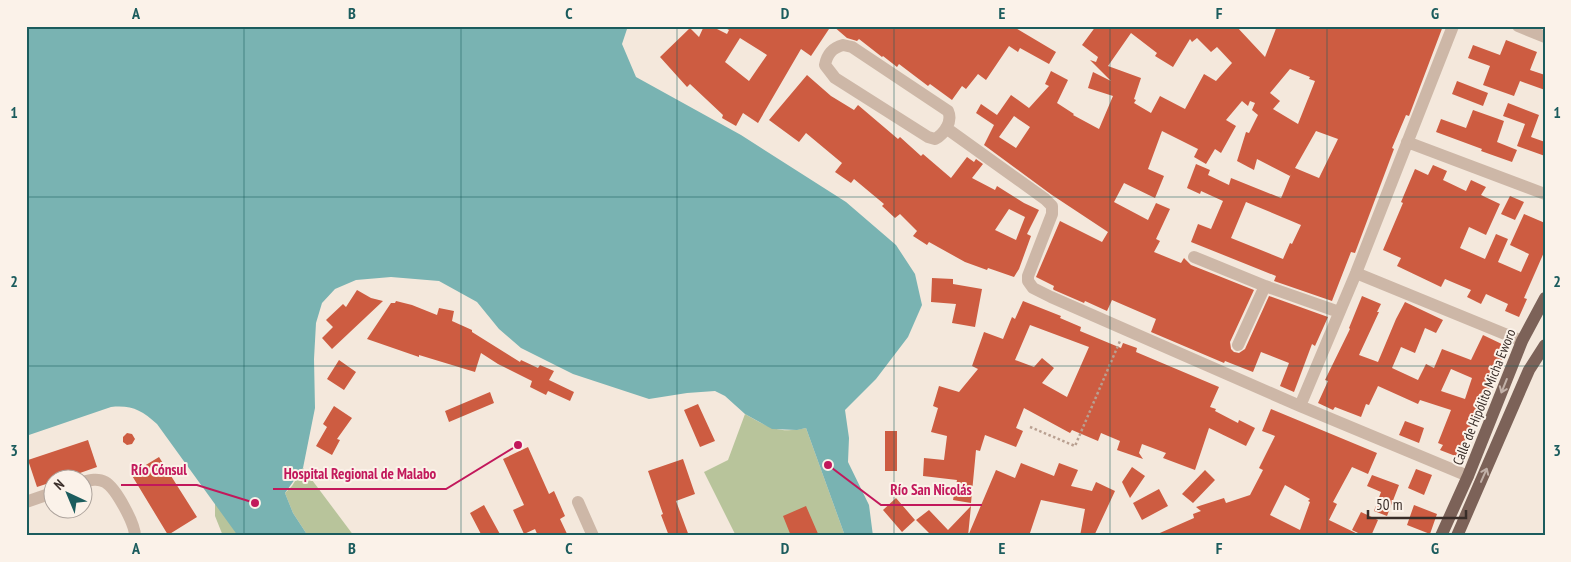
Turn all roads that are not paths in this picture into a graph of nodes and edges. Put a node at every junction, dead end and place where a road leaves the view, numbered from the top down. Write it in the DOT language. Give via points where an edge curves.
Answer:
graph roads {
  1 [pos="1453,26"];
  2 [pos="1518,26"];
  3 [pos="1545,37"];
  4 [pos="946,128"];
  5 [pos="1407,142"];
  6 [pos="1545,194"];
  7 [pos="1194,257"];
  8 [pos="1356,273"];
  9 [pos="1265,286"];
  10 [pos="1545,298"];
  11 [pos="1339,312"];
  12 [pos="1522,341"];
  13 [pos="1238,345"];
  14 [pos="1545,345"];
  15 [pos="1300,406"];
  16 [pos="1468,476"];
  17 [pos="92,480"];
  18 [pos="42,496"];
  19 [pos="26,502"];
  20 [pos="578,502"];
  21 [pos="135,536"];
  22 [pos="593,536"];
  23 [pos="1441,536"];
  24 [pos="1458,536"];
  1 -- 5 [label="street"];
  2 -- 3 [label="street"];
  4 -- 4 [label="street" via="950,120 948,111 852,47 836,47 826,58 825,65 835,78 928,137 935,139"];
  4 -- 15 [label="street" via="1052,206 1052,214 1028,276 1030,285"];
  5 -- 6 [label="street"];
  5 -- 8 [label="street"];
  7 -- 9 [label="street"];
  8 -- 11 [label="street"];
  8 -- 12 [label="street"];
  9 -- 11 [label="street"];
  9 -- 13 [label="street"];
  10 -- 12 [label="main road, Calle de Hipólito Micha Eworo"];
  11 -- 15 [label="street"];
  12 -- 16 [label="main road, Calle de Hipólito Micha Eworo, one-way"];
  24 -- 14 [label="main road, Calle de Hipólito Micha Eworo, one-way" via="1529,370"];
  15 -- 16 [label="street"];
  16 -- 23 [label="main road, Calle de Hipólito Micha Eworo"];
  17 -- 21 [label="street" via="104,481 110,486 134,526"];
  18 -- 19 [label="street"];
  20 -- 22 [label="street"];
}
